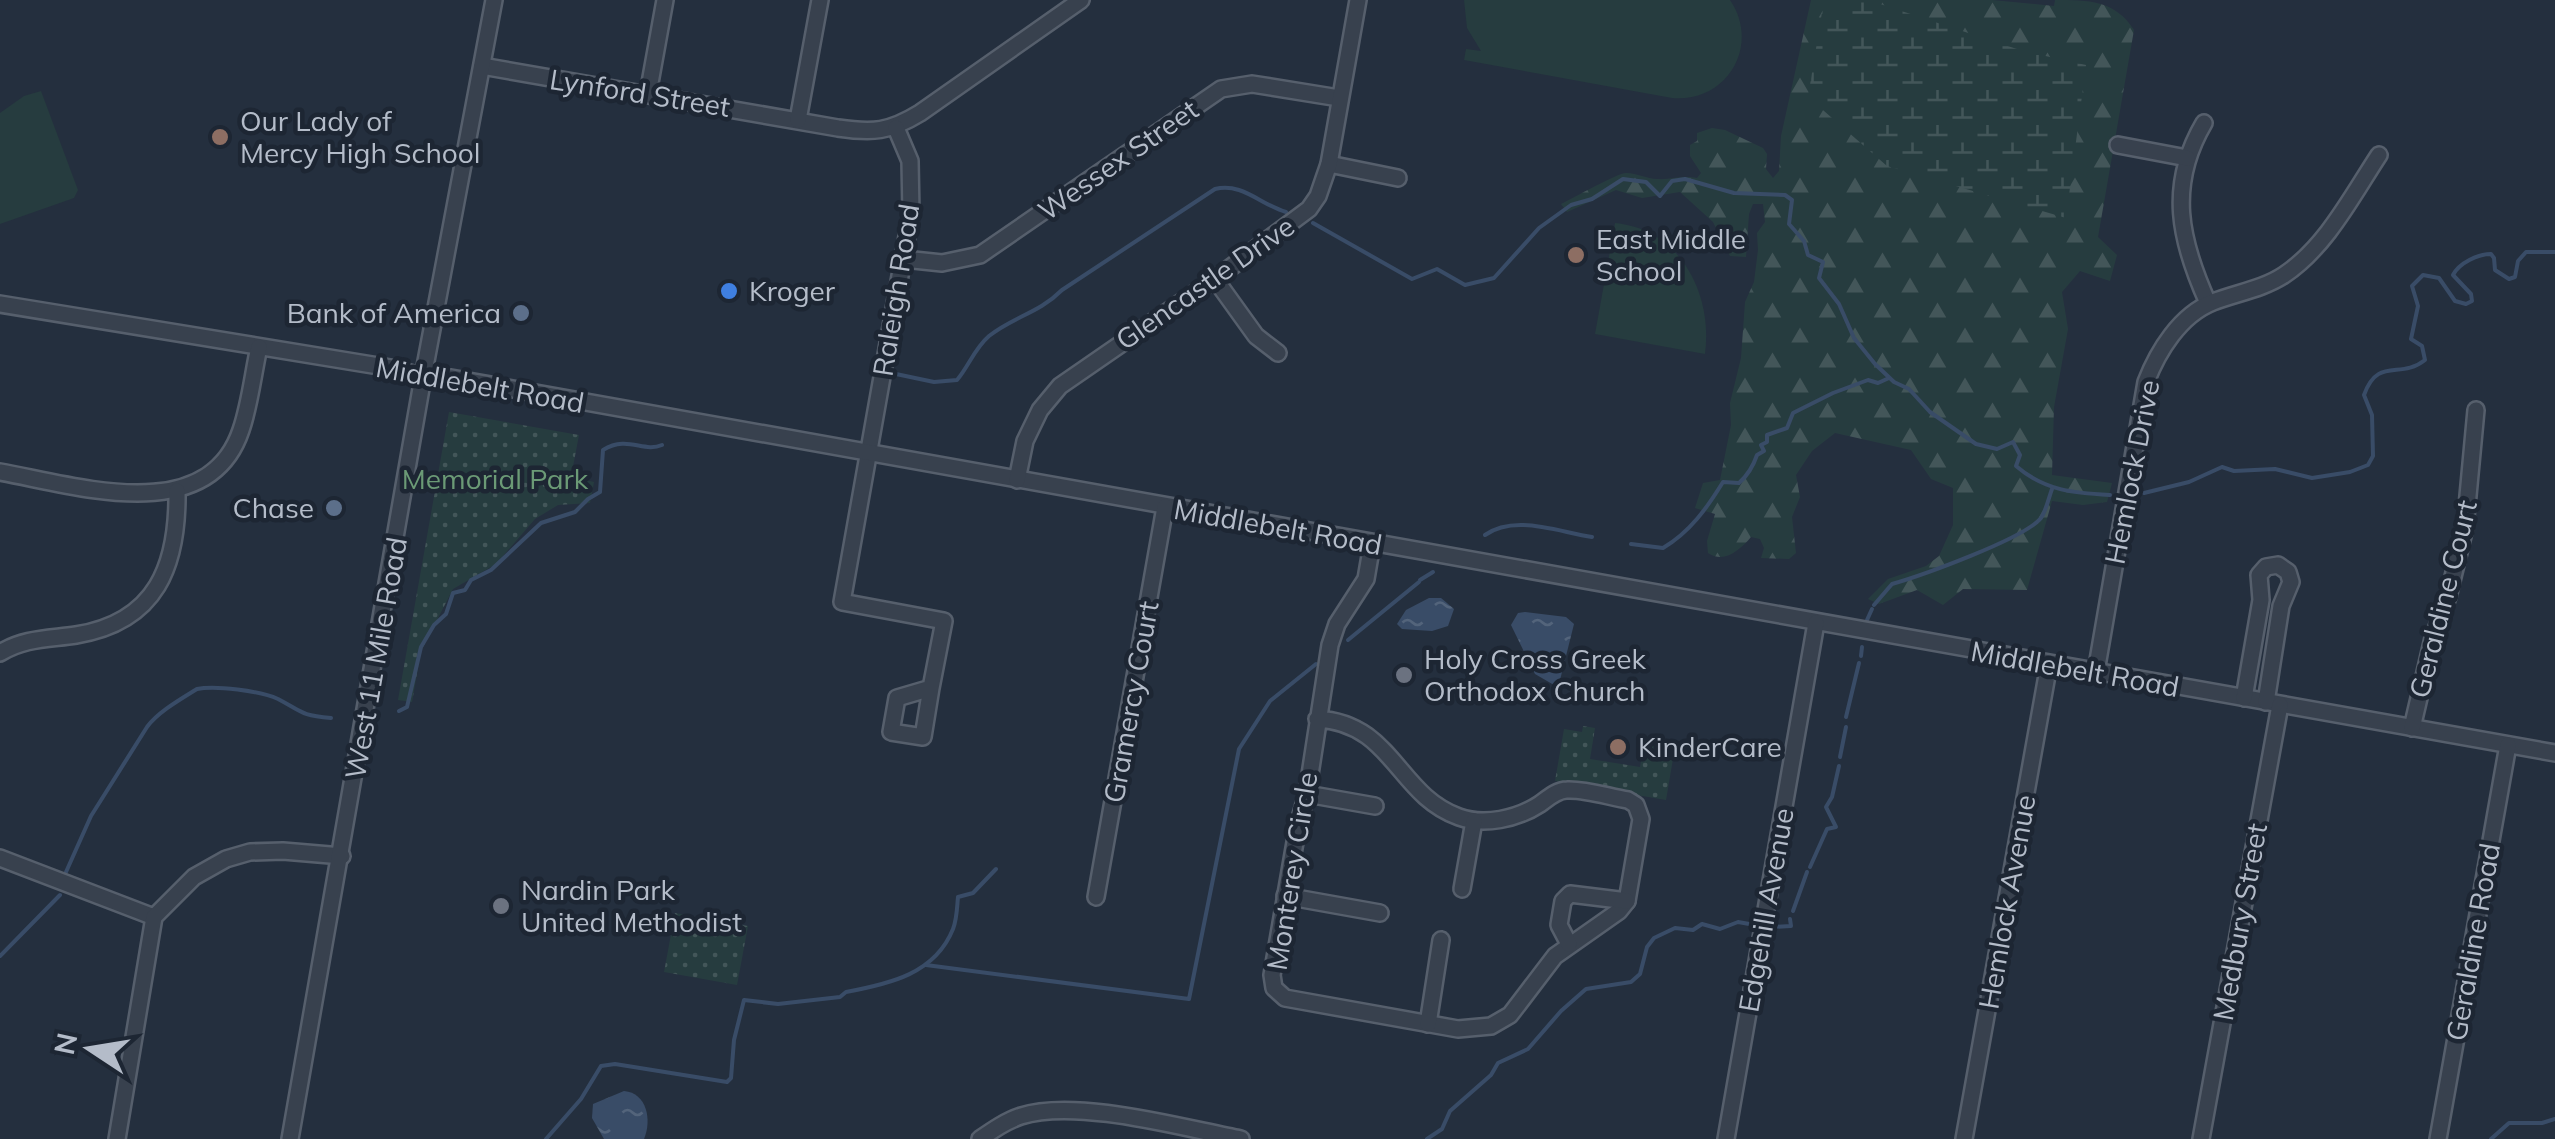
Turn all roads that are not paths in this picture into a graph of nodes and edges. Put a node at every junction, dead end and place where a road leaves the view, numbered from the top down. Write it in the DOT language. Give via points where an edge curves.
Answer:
graph roads {
  1 [pos="494,0"];
  2 [pos="666,0"];
  3 [pos="820,0"];
  4 [pos="1080,0"];
  5 [pos="1358,0"];
  6 [pos="482,66"];
  7 [pos="648,94"];
  8 [pos="1339,98"];
  9 [pos="798,120"];
  10 [pos="2204,123"];
  11 [pos="896,128"];
  12 [pos="2118,145"];
  13 [pos="2379,156"];
  14 [pos="2187,158"];
  15 [pos="1329,164"];
  16 [pos="1398,178"];
  17 [pos="904,259"];
  18 [pos="1215,279"];
  19 [pos="0,304"];
  20 [pos="2208,304"];
  21 [pos="259,348"];
  22 [pos="1278,353"];
  23 [pos="423,376"];
  24 [pos="2476,410"];
  25 [pos="868,454"];
  26 [pos="0,472"];
  27 [pos="1017,480"];
  28 [pos="177,491"];
  29 [pos="1165,507"];
  30 [pos="1372,544"];
  31 [pos="1816,622"];
  32 [pos="0,653"];
  33 [pos="2049,664"];
  34 [pos="2096,672"];
  35 [pos="931,688"];
  36 [pos="2244,698"];
  37 [pos="2272,703"];
  38 [pos="1317,720"];
  39 [pos="2412,728"];
  40 [pos="2508,745"];
  41 [pos="2555,753"];
  42 [pos="1307,794"];
  43 [pos="1375,806"];
  44 [pos="1474,821"];
  45 [pos="342,856"];
  46 [pos="0,858"];
  47 [pos="1462,888"];
  48 [pos="1286,896"];
  49 [pos="1096,898"];
  50 [pos="1627,901"];
  51 [pos="1380,913"];
  52 [pos="154,917"];
  53 [pos="1441,940"];
  54 [pos="1569,944"];
  55 [pos="1428,1024"];
  56 [pos="117,1139"];
  57 [pos="290,1139"];
  58 [pos="980,1139"];
  59 [pos="1241,1139"];
  60 [pos="1726,1139"];
  61 [pos="1964,1139"];
  62 [pos="2201,1139"];
  63 [pos="2438,1139"];
  1 -- 6 [label="street, West 11 Mile Road"];
  2 -- 7 [label="street"];
  3 -- 9 [label="street"];
  4 -- 11 [label="street"];
  5 -- 8 [label="street, Glencastle Drive"];
  6 -- 7 [label="street, Lynford Street"];
  6 -- 23 [label="street, West 11 Mile Road"];
  7 -- 9 [label="street, Lynford Street"];
  8 -- 15 [label="street, Glencastle Drive"];
  8 -- 17 [label="street, Wessex Street" via="1252,84 1221,89 980,255 942,263"];
  9 -- 11 [label="street, Lynford Street" via="857,130"];
  10 -- 14 [label="street"];
  11 -- 17 [label="street, Raleigh Road" via="912,188"];
  12 -- 14 [label="street"];
  13 -- 20 [label="street" via="2304,258 2267,284"];
  14 -- 20 [label="street" via="2180,223"];
  15 -- 16 [label="street"];
  15 -- 18 [label="street, Glencastle Drive" via="1308,209"];
  17 -- 25 [label="street, Raleigh Road"];
  18 -- 22 [label="street" via="1256,336"];
  18 -- 27 [label="street, Glencastle Drive" via="1060,386 1025,441"];
  19 -- 21 [label="street, Middlebelt Road"];
  20 -- 34 [label="street, Hemlock Drive" via="2164,345 2146,382"];
  21 -- 23 [label="street, Middlebelt Road"];
  21 -- 28 [label="street" via="241,432 229,454"];
  23 -- 25 [label="street, Middlebelt Road"];
  23 -- 45 [label="street, West 11 Mile Road"];
  24 -- 39 [label="street, Geraldine Court" via="2464,528"];
  25 -- 27 [label="street, Middlebelt Road"];
  25 -- 35 [label="street, Raleigh Road" via="842,602 944,622"];
  26 -- 28 [label="street" via="143,494"];
  27 -- 29 [label="street, Middlebelt Road"];
  28 -- 32 [label="street" via="173,551 144,604 100,629 26,641"];
  29 -- 30 [label="street, Middlebelt Road"];
  29 -- 49 [label="street, Gramercy Court"];
  30 -- 31 [label="street, Middlebelt Road"];
  30 -- 38 [label="street, Monterey Circle" via="1366,579 1330,645"];
  31 -- 33 [label="street, Middlebelt Road"];
  31 -- 60 [label="street, Edgehill Avenue"];
  33 -- 34 [label="street, Middlebelt Road"];
  33 -- 61 [label="street, Hemlock Avenue"];
  34 -- 36 [label="street, Middlebelt Road"];
  36 -- 37 [label="street, Middlebelt Road"];
  36 -- 37 [label="street, Medbury Street" via="2259,576 2266,566 2278,565 2290,582 2281,606"];
  37 -- 39 [label="street, Middlebelt Road"];
  37 -- 62 [label="street, Medbury Street"];
  38 -- 42 [label="street, Monterey Circle"];
  38 -- 44 [label="street" via="1356,729 1394,759 1438,809"];
  39 -- 40 [label="street, Middlebelt Road"];
  40 -- 41 [label="street, Middlebelt Road"];
  40 -- 63 [label="street, Geraldine Road"];
  42 -- 43 [label="street"];
  42 -- 48 [label="street, Monterey Circle"];
  44 -- 47 [label="street"];
  44 -- 50 [label="street" via="1524,813 1566,790 1628,800 1641,820"];
  45 -- 52 [label="street" via="267,851 226,859 194,877"];
  45 -- 57 [label="street, West 11 Mile Road"];
  46 -- 52 [label="street"];
  48 -- 51 [label="street"];
  48 -- 55 [label="street, Monterey Circle" via="1274,988 1286,998"];
  50 -- 54 [label="street, Monterey Circle"];
  50 -- 54 [label="street" via="1570,894 1558,925"];
  52 -- 56 [label="street"];
  53 -- 55 [label="street"];
  54 -- 55 [label="street, Monterey Circle" via="1510,1015 1473,1030"];
  58 -- 59 [label="street" via="1021,1116 1060,1111"];
}
